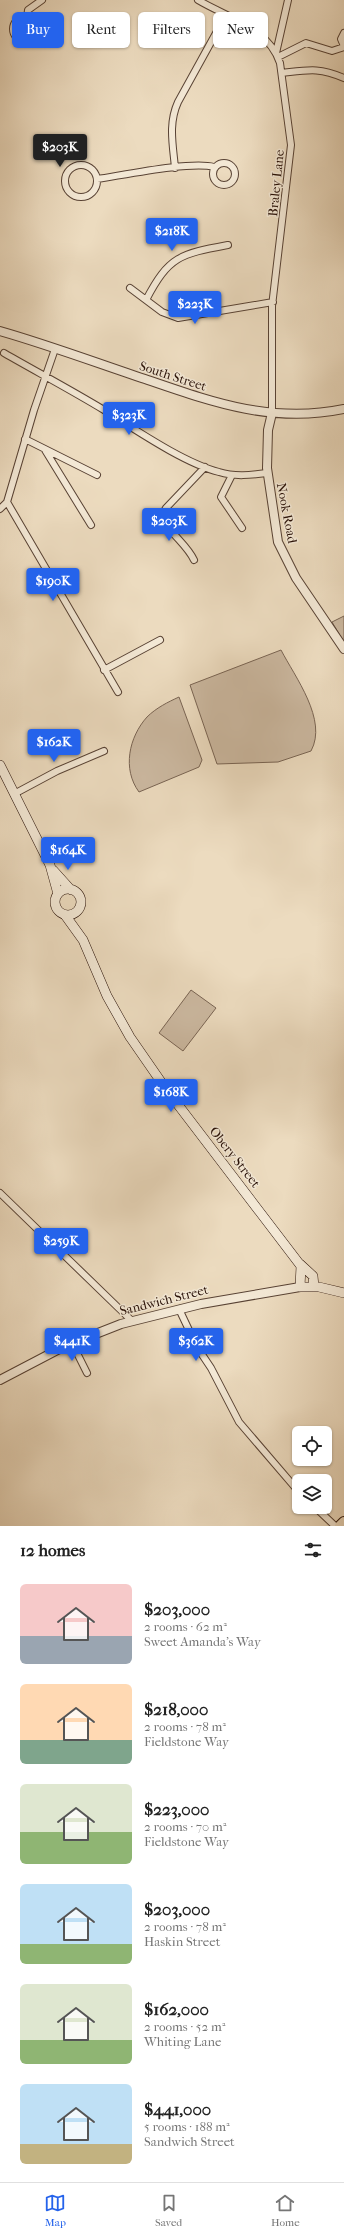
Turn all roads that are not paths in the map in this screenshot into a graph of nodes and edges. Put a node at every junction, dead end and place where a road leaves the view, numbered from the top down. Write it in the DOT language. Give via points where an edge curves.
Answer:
graph roads {
  1 [pos="42,0"];
  2 [pos="198,0"];
  3 [pos="288,0"];
  4 [pos="28,12"];
  5 [pos="220,12"];
  6 [pos="344,33"];
  7 [pos="213,39"];
  8 [pos="268,42"];
  9 [pos="344,46"];
  10 [pos="277,55"];
  11 [pos="282,73"];
  12 [pos="344,78"];
  13 [pos="214,167"];
  14 [pos="175,168"];
  15 [pos="97,179"];
  16 [pos="228,245"];
  17 [pos="130,288"];
  18 [pos="146,300"];
  19 [pos="272,302"];
  20 [pos="0,331"];
  21 [pos="56,349"];
  22 [pos="4,353"];
  23 [pos="45,377"];
  24 [pos="344,408"];
  25 [pos="272,413"];
  26 [pos="25,439"];
  27 [pos="45,450"];
  28 [pos="205,467"];
  29 [pos="267,473"];
  30 [pos="97,475"];
  31 [pos="232,475"];
  32 [pos="7,502"];
  33 [pos="0,509"];
  34 [pos="91,525"];
  35 [pos="242,528"];
  36 [pos="194,560"];
  37 [pos="160,640"];
  38 [pos="344,649"];
  39 [pos="104,670"];
  40 [pos="118,692"];
  41 [pos="104,751"];
  42 [pos="0,765"];
  43 [pos="14,794"];
  44 [pos="50,865"];
  45 [pos="71,890"];
  46 [pos="58,894"];
  47 [pos="78,911"];
  48 [pos="65,915"];
  49 [pos="83,940"];
  50 [pos="0,1193"];
  51 [pos="299,1263"];
  52 [pos="300,1287"];
  53 [pos="314,1287"];
  54 [pos="344,1293"];
  55 [pos="179,1308"];
  56 [pos="132,1321"];
  57 [pos="72,1343"];
  58 [pos="87,1373"];
  59 [pos="0,1380"];
  60 [pos="292,1484"];
  61 [pos="322,1514"];
  62 [pos="344,1522"];
  63 [pos="335,1526"];
  64 [pos="340,1526"];
  1 -- 4 [label="street"];
  2 -- 5 [label="street, Braley Lane"];
  3 -- 10 [label="street"];
  6 -- 9 [label="street" via="341,39"];
  7 -- 14 [label="street" via="172,116"];
  8 -- 10 [label="street, Braley Lane"];
  9 -- 10 [label="street" via="332,51 306,43"];
  10 -- 11 [label="street, Braley Lane"];
  11 -- 12 [label="street" via="316,69 326,70"];
  11 -- 19 [label="street, Braley Lane" via="291,145"];
  13 -- 14 [label="street" via="208,165"];
  14 -- 15 [label="street"];
  15 -- 15 [label="street" via="88,166 78,165 69,170 65,185 71,193 81,196 94,189"];
  16 -- 18 [label="street" via="200,249 174,261 161,272"];
  17 -- 18 [label="street"];
  18 -- 19 [label="street" via="162,312 178,318"];
  19 -- 25 [label="street, Braley Lane"];
  20 -- 21 [label="street, South Street"];
  21 -- 23 [label="street"];
  21 -- 25 [label="street, South Street" via="223,405"];
  22 -- 23 [label="street"];
  23 -- 26 [label="street"];
  23 -- 28 [label="street"];
  24 -- 25 [label="street, South Street" via="312,413"];
  25 -- 29 [label="street, Nook Road" via="268,430"];
  26 -- 27 [label="street"];
  26 -- 32 [label="street"];
  27 -- 30 [label="street"];
  27 -- 34 [label="street"];
  28 -- 31 [label="street"];
  28 -- 36 [label="street" via="162,515 169,529 188,549"];
  29 -- 31 [label="street"];
  29 -- 38 [label="street, Nook Road" via="273,520 280,548 296,578"];
  31 -- 35 [label="street" via="221,497"];
  32 -- 33 [label="street"];
  32 -- 39 [label="street"];
  37 -- 39 [label="street"];
  39 -- 40 [label="street"];
  41 -- 43 [label="street" via="57,771"];
  42 -- 43 [label="main road, Obery Street"];
  43 -- 44 [label="main road, Obery Street"];
  44 -- 45 [label="main road, Obery Street"];
  44 -- 46 [label="main road, Obery Street"];
  45 -- 46 [label="main road" via="64,890"];
  45 -- 47 [label="main road, Obery Street" via="80,898"];
  46 -- 48 [label="main road, Obery Street" via="55,906 58,912"];
  47 -- 48 [label="main road" via="72,915"];
  47 -- 49 [label="main road, Obery Street"];
  48 -- 49 [label="main road, Obery Street"];
  49 -- 51 [label="main road, Obery Street" via="107,996 130,1037 168,1092"];
  50 -- 56 [label="street"];
  51 -- 52 [label="main road" via="302,1272"];
  51 -- 53 [label="main road, Obery Street" via="313,1276"];
  52 -- 53 [label="main road, Sandwich Street"];
  52 -- 55 [label="street, Sandwich Street"];
  53 -- 54 [label="main road, Sandwich Street"];
  55 -- 56 [label="street, Sandwich Street"];
  55 -- 60 [label="street" via="197,1347 212,1368 230,1406 249,1435"];
  56 -- 57 [label="street, Sandwich Street"];
  57 -- 58 [label="street"];
  57 -- 59 [label="street, Sandwich Street"];
  61 -- 63 [label="street"];
  62 -- 64 [label="main road"];
}
